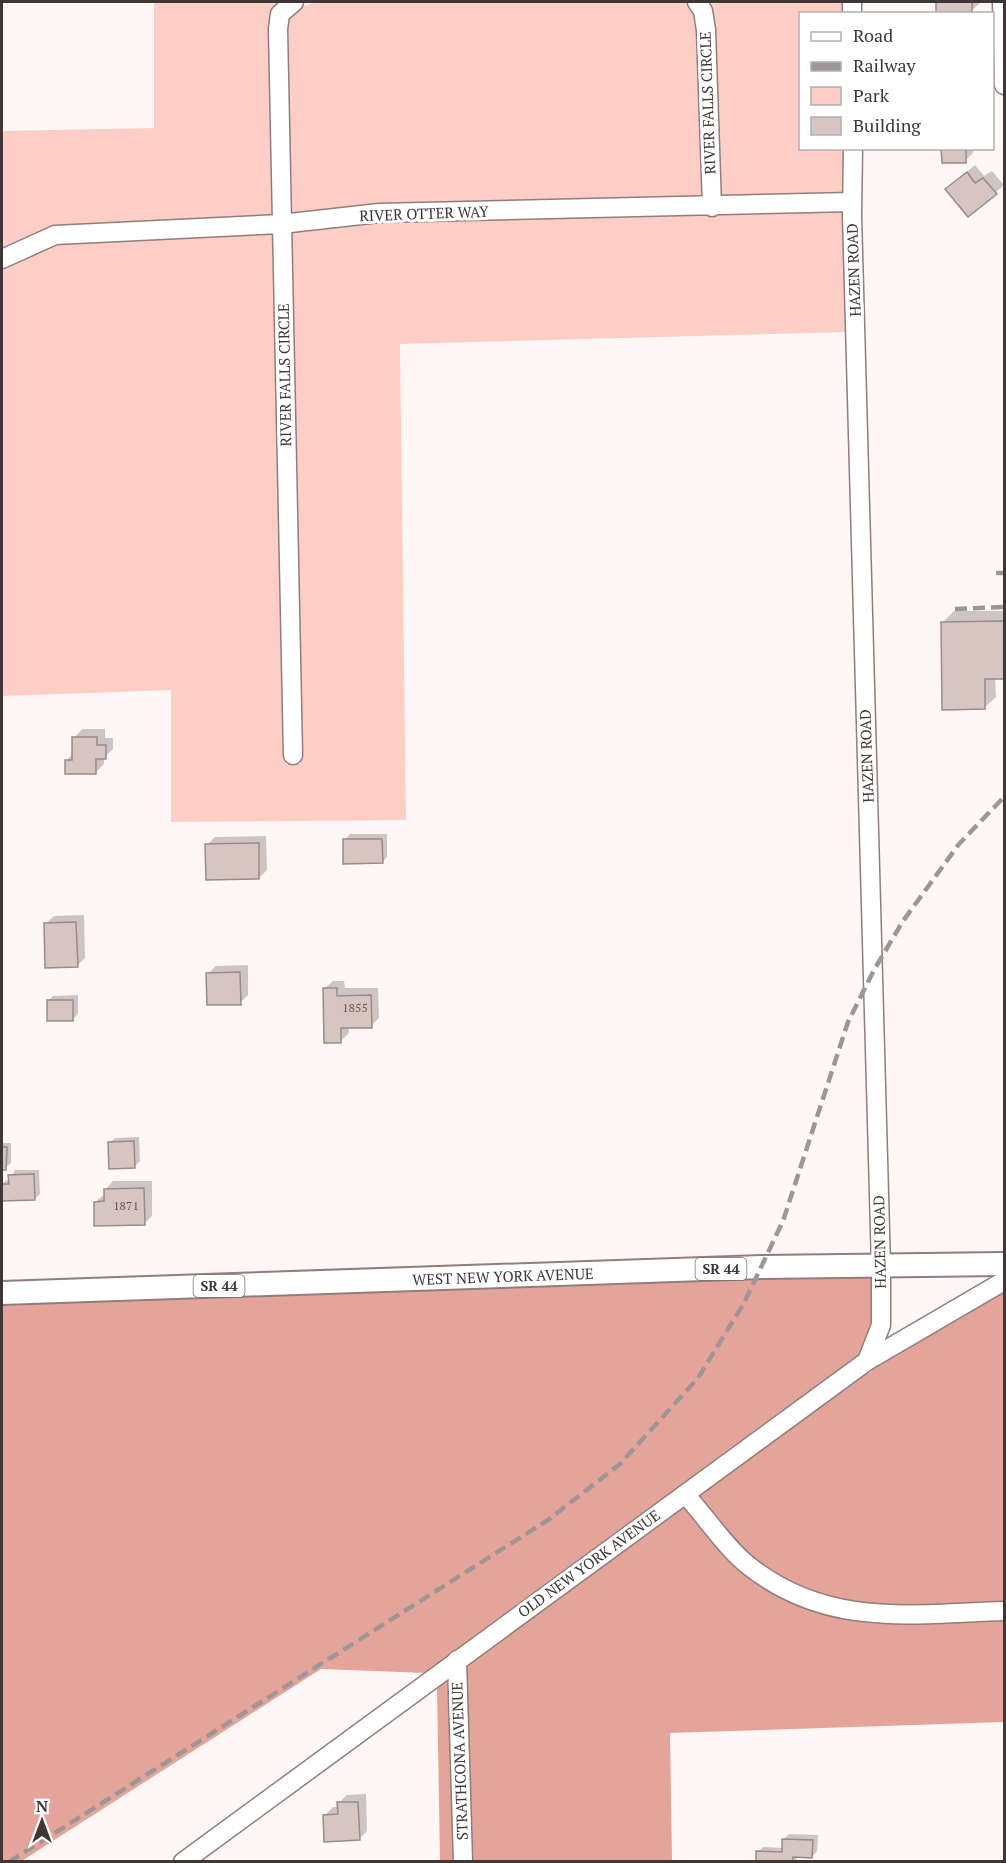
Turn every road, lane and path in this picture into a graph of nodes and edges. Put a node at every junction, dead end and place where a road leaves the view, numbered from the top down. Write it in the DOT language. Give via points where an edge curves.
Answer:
graph roads {
  1 [pos="294,2"];
  2 [pos="697,2"];
  3 [pos="1002,2"];
  4 [pos="1005,85"];
  5 [pos="853,150"];
  6 [pos="852,202"];
  7 [pos="712,207"];
  8 [pos="281,224"];
  9 [pos="2,259"];
  10 [pos="293,755"];
  11 [pos="1005,1264"];
  12 [pos="881,1267"];
  13 [pos="1005,1281"];
  14 [pos="2,1293"];
  15 [pos="867,1361"];
  16 [pos="685,1494"];
  17 [pos="1005,1611"];
  18 [pos="457,1660"];
  19 [pos="183,1862"];
  20 [pos="463,1862"];
  1 -- 8 [label="street, RIVER FALLS CIRCLE" via="280,15 278,29"];
  2 -- 7 [label="street, RIVER FALLS CIRCLE" via="706,30"];
  3 -- 4 [label="street"];
  5 -- 6 [label="street, HAZEN ROAD"];
  6 -- 7 [label="street, RIVER OTTER WAY"];
  6 -- 12 [label="street, HAZEN ROAD"];
  7 -- 8 [label="street, RIVER OTTER WAY" via="379,213"];
  8 -- 9 [label="street, RIVER OTTER WAY" via="55,235"];
  8 -- 10 [label="street, RIVER FALLS CIRCLE"];
  11 -- 12 [label="main road, WEST NEW YORK AVENUE / SR 44"];
  12 -- 14 [label="main road, WEST NEW YORK AVENUE / SR 44" via="762,1267"];
  12 -- 15 [label="street, HAZEN ROAD" via="881,1325"];
  13 -- 15 [label="street, OLD NEW YORK AVENUE"];
  15 -- 16 [label="street, OLD NEW YORK AVENUE"];
  16 -- 17 [label="street" via="748,1565 778,1586 815,1604 857,1613"];
  16 -- 18 [label="street, OLD NEW YORK AVENUE"];
  18 -- 19 [label="street, OLD NEW YORK AVENUE"];
  18 -- 20 [label="street, STRATHCONA AVENUE"];
}
